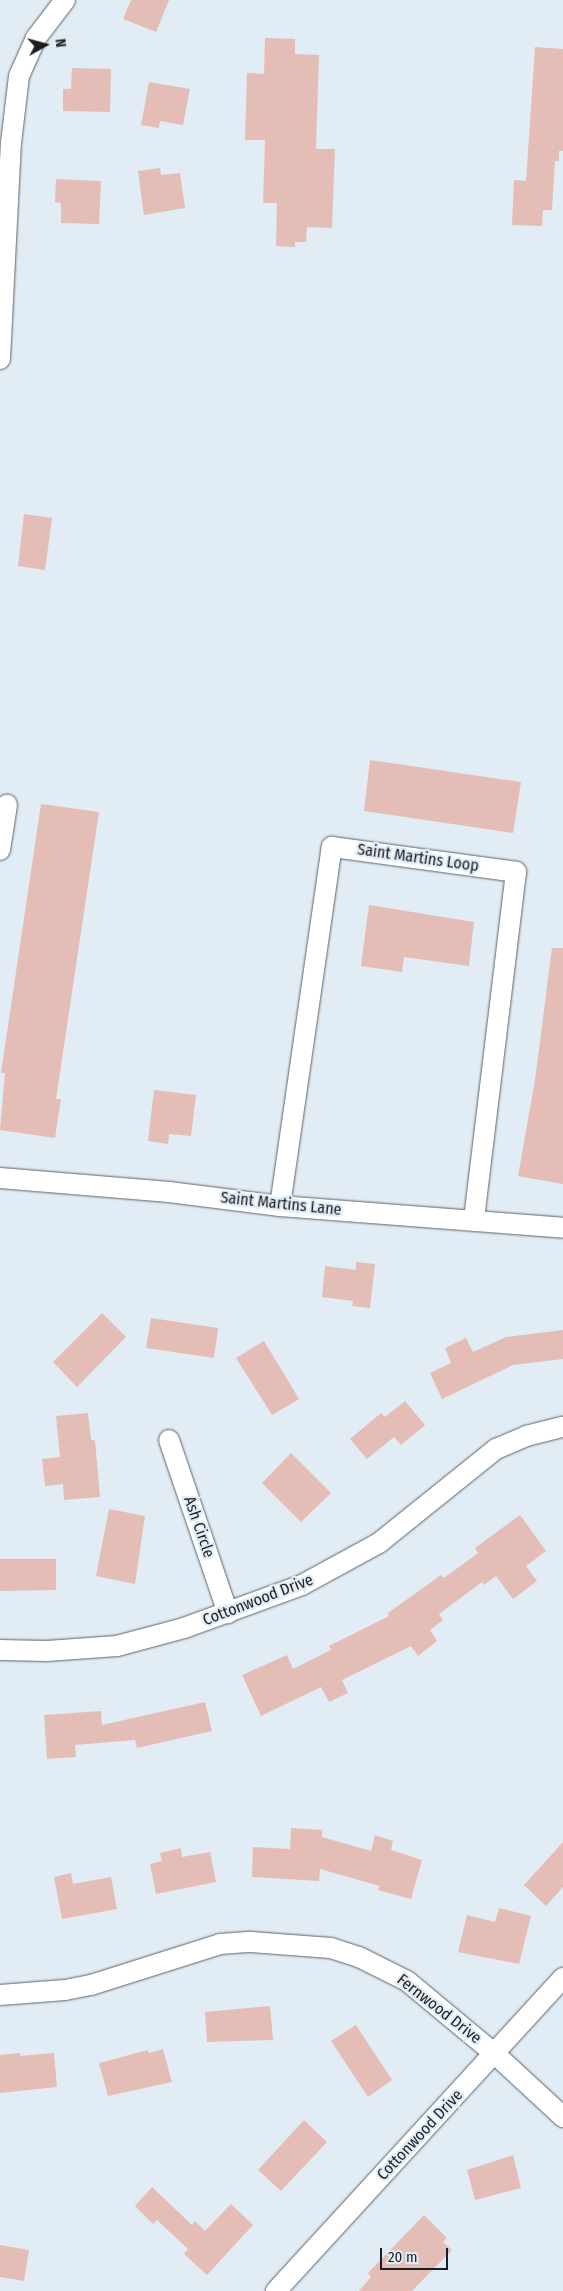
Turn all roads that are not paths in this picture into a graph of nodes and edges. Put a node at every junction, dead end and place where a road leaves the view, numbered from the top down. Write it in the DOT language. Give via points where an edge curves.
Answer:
graph roads {
  1 [pos="65,0"];
  2 [pos="0,359"];
  3 [pos="7,805"];
  4 [pos="0,850"];
  5 [pos="0,1178"];
  6 [pos="280,1206"];
  7 [pos="474,1220"];
  8 [pos="563,1228"];
  9 [pos="563,1426"];
  10 [pos="169,1440"];
  11 [pos="228,1613"];
  12 [pos="0,1650"];
  13 [pos="563,1978"];
  14 [pos="0,1995"];
  15 [pos="495,2054"];
  16 [pos="563,2117"];
  17 [pos="276,2291"];
  1 -- 2 [label="street" via="25,58 17,89"];
  3 -- 4 [label="street"];
  5 -- 6 [label="street, Saint Martins Lane" via="169,1192"];
  6 -- 7 [label="street, Saint Martins Lane"];
  6 -- 7 [label="street, Saint Martins Loop" via="332,847 516,872"];
  7 -- 8 [label="street, Saint Martins Lane"];
  9 -- 11 [label="street, Cottonwood Drive" via="526,1436 496,1449 379,1543 302,1585"];
  10 -- 11 [label="street, Ash Circle"];
  11 -- 12 [label="street, Cottonwood Drive" via="117,1646 47,1651"];
  13 -- 15 [label="street, Cottonwood Drive"];
  14 -- 15 [label="street, Fernwood Drive" via="65,1990 91,1984 220,1944 304,1944 331,1948 385,1968 438,2005"];
  15 -- 16 [label="street, Fernwood Drive"];
  15 -- 17 [label="street, Cottonwood Drive"];
}
